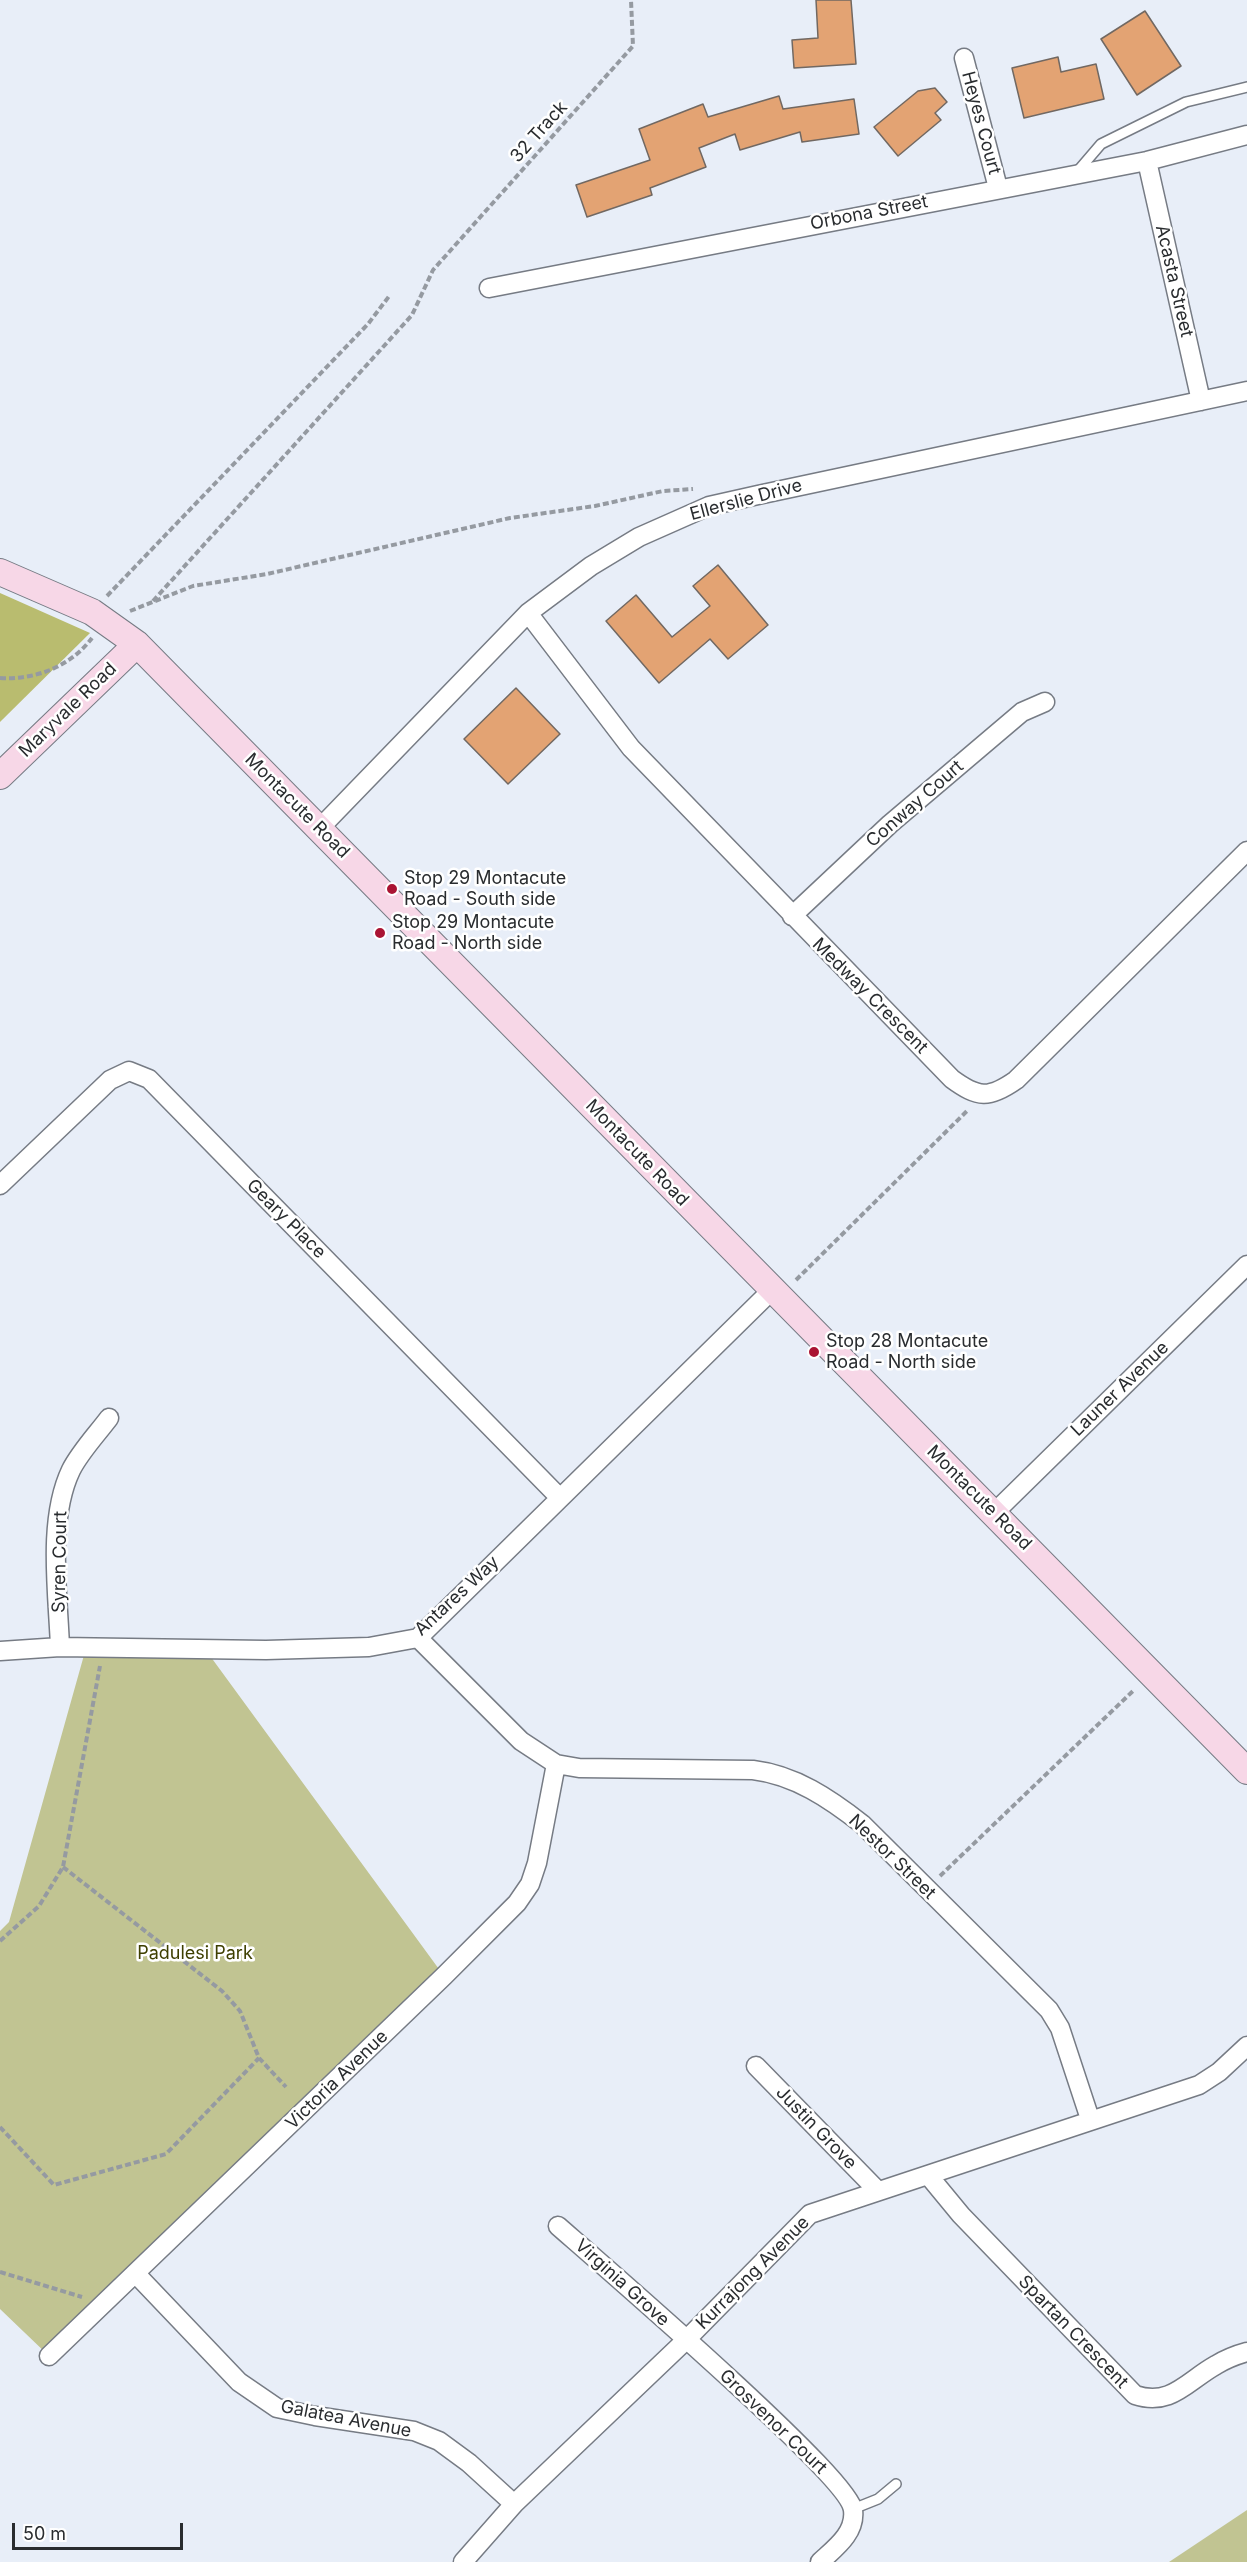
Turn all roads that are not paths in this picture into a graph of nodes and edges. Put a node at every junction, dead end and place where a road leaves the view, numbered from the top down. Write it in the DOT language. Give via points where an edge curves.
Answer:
graph roads {
  1 [pos="964,58"];
  2 [pos="1247,87"];
  3 [pos="1247,135"];
  4 [pos="1147,161"];
  5 [pos="1076,174"];
  6 [pos="998,188"];
  7 [pos="489,288"];
  8 [pos="1247,392"];
  9 [pos="1201,401"];
  10 [pos="0,572"];
  11 [pos="528,613"];
  12 [pos="137,644"];
  13 [pos="1045,702"];
  14 [pos="0,776"];
  15 [pos="320,829"];
  16 [pos="1247,851"];
  17 [pos="792,916"];
  18 [pos="0,1185"];
  19 [pos="1245,1271"];
  20 [pos="775,1294"];
  21 [pos="109,1418"];
  22 [pos="559,1497"];
  23 [pos="994,1513"];
  24 [pos="418,1638"];
  25 [pos="60,1647"];
  26 [pos="0,1651"];
  27 [pos="556,1764"];
  28 [pos="1247,1771"];
  29 [pos="1247,2046"];
  30 [pos="756,2066"];
  31 [pos="1090,2119"];
  32 [pos="928,2175"];
  33 [pos="876,2190"];
  34 [pos="558,2226"];
  35 [pos="136,2274"];
  36 [pos="686,2340"];
  37 [pos="1247,2352"];
  38 [pos="49,2356"];
  39 [pos="896,2484"];
  40 [pos="514,2504"];
  41 [pos="853,2510"];
  42 [pos="463,2562"];
  43 [pos="820,2562"];
  1 -- 6 [label="street, Heyes Court"];
  2 -- 5 [label="lane" via="1186,102 1101,144"];
  3 -- 4 [label="street, Orbona Street"];
  4 -- 5 [label="street, Orbona Street"];
  4 -- 9 [label="street, Acasta Street"];
  5 -- 6 [label="street, Orbona Street"];
  6 -- 7 [label="street, Orbona Street"];
  8 -- 9 [label="street, Ellerslie Drive"];
  9 -- 11 [label="street, Ellerslie Drive" via="709,506 639,537 591,566"];
  10 -- 12 [label="main road, Montacute Road" via="98,616"];
  11 -- 15 [label="street, Ellerslie Drive"];
  11 -- 17 [label="street, Medway Crescent" via="631,748"];
  12 -- 14 [label="main road, Maryvale Road"];
  12 -- 15 [label="main road, Montacute Road"];
  13 -- 17 [label="street, Conway Court" via="1022,712 890,824"];
  15 -- 20 [label="main road, Montacute Road"];
  16 -- 17 [label="street, Medway Crescent" via="1016,1080 998,1093 984,1095 967,1090 952,1079"];
  18 -- 22 [label="street, Geary Place" via="110,1080 129,1071 149,1080"];
  19 -- 23 [label="street, Launer Avenue"];
  20 -- 22 [label="street, Antares Way"];
  20 -- 23 [label="main road, Montacute Road"];
  21 -- 25 [label="street, Syren Court" via="71,1469 61,1502 57,1530"];
  22 -- 24 [label="street, Antares Way"];
  23 -- 28 [label="main road, Montacute Road"];
  24 -- 25 [label="street, Antares Way" via="369,1647 267,1650"];
  24 -- 27 [label="street, Nestor Street" via="521,1741"];
  25 -- 26 [label="street, Antares Way"];
  27 -- 31 [label="street, Nestor Street" via="579,1768 753,1770 781,1775 847,1812 1049,2010 1060,2028"];
  27 -- 35 [label="street, Victoria Avenue" via="537,1863 530,1884 517,1903"];
  29 -- 31 [label="street, Kurrajong Avenue" via="1199,2085"];
  30 -- 33 [label="street, Justin Grove"];
  31 -- 32 [label="street, Kurrajong Avenue"];
  32 -- 33 [label="street, Kurrajong Avenue"];
  32 -- 37 [label="street, Spartan Crescent" via="961,2215 1135,2395 1156,2400 1171,2396 1215,2365"];
  33 -- 36 [label="street, Kurrajong Avenue" via="810,2214"];
  34 -- 36 [label="street, Virginia Grove"];
  35 -- 38 [label="street, Victoria Avenue"];
  35 -- 40 [label="street, Galatea Avenue" via="239,2382 277,2408 414,2431 439,2441"];
  36 -- 40 [label="street, Kurrajong Avenue"];
  36 -- 41 [label="street, Grosvenor Court" via="834,2481 848,2496"];
  39 -- 41 [label="lane" via="878,2499"];
  40 -- 42 [label="street, Kurrajong Avenue"];
  41 -- 43 [label="street" via="852,2525 843,2540"];
}
